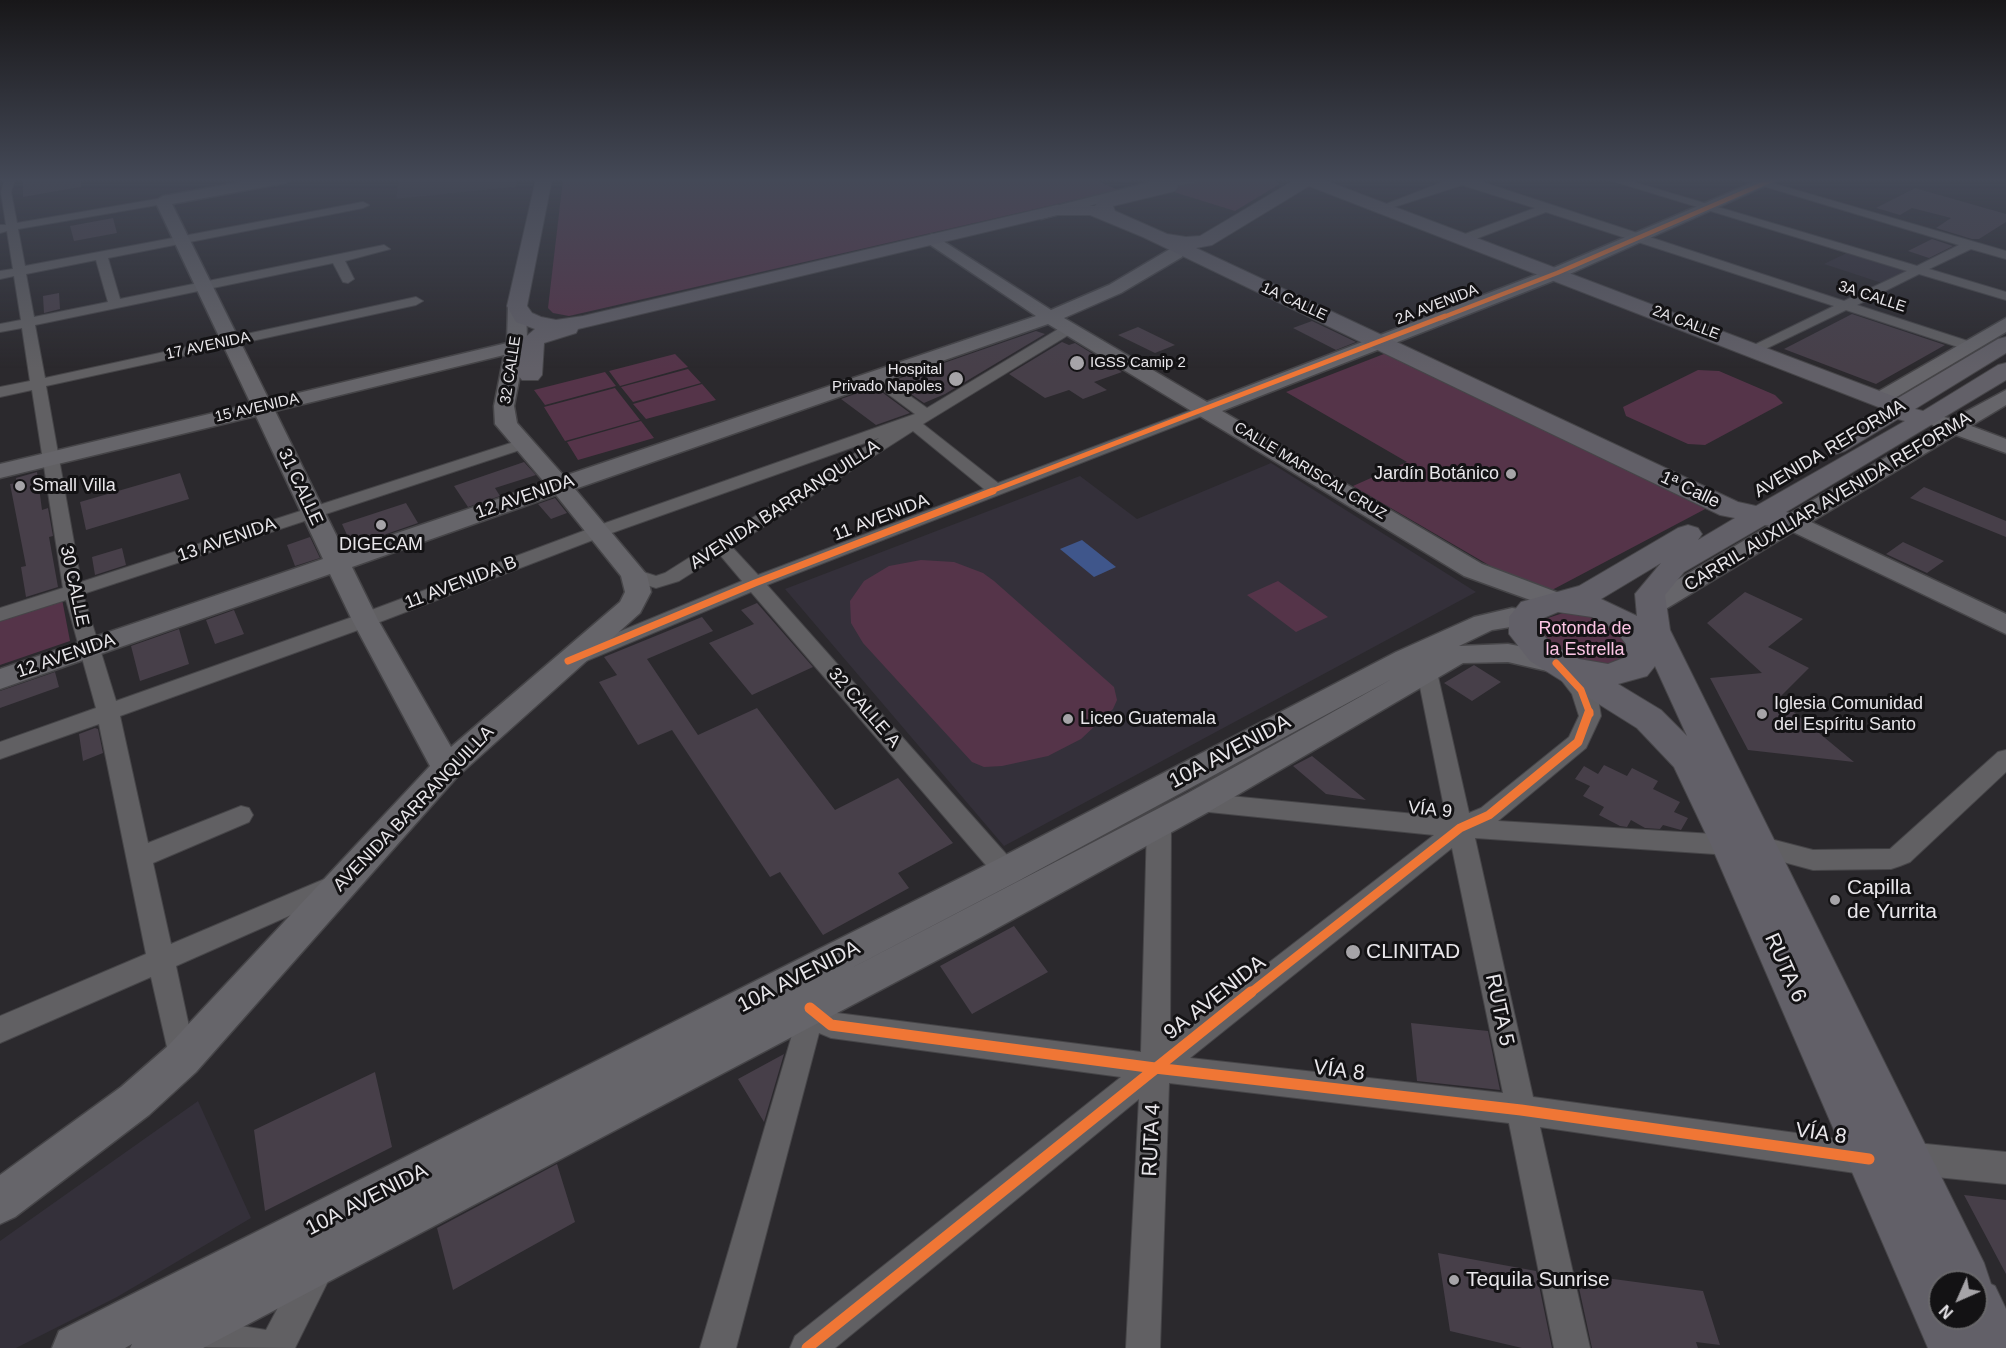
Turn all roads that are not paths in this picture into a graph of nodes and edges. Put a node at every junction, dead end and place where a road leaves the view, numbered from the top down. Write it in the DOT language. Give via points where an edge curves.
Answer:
graph roads {
  1 [pos="7,242"];
  2 [pos="172,242"];
  3 [pos="183,242"];
  4 [pos="531,242"];
  5 [pos="550,242"];
  6 [pos="920,242"];
  7 [pos="936,242"];
  8 [pos="1168,242"];
  9 [pos="1473,242"];
  10 [pos="1478,242"];
  11 [pos="1632,242"];
  12 [pos="1648,242"];
  13 [pos="1823,242"];
  14 [pos="1964,242"];
  15 [pos="1971,244"];
  16 [pos="384,249"];
  17 [pos="1492,249"];
  18 [pos="1176,253"];
  19 [pos="548,255"];
  20 [pos="2006,255"];
  21 [pos="101,256"];
  22 [pos="337,258"];
  23 [pos="1217,266"];
  24 [pos="1919,270"];
  25 [pos="10,273"];
  26 [pos="1557,273"];
  27 [pos="348,279"];
  28 [pos="205,285"];
  29 [pos="541,287"];
  30 [pos="2006,296"];
  31 [pos="1119,297"];
  32 [pos="416,301"];
  33 [pos="115,304"];
  34 [pos="517,306"];
  35 [pos="1847,306"];
  36 [pos="613,315"];
  37 [pos="1050,317"];
  38 [pos="28,322"];
  39 [pos="2006,324"];
  40 [pos="0,328"];
  41 [pos="1070,328"];
  42 [pos="232,340"];
  43 [pos="1379,342"];
  44 [pos="515,343"];
  45 [pos="2006,344"];
  46 [pos="1969,346"];
  47 [pos="1755,350"];
  48 [pos="2006,370"];
  49 [pos="530,375"];
  50 [pos="874,377"];
  51 [pos="38,384"];
  52 [pos="0,392"];
  53 [pos="2006,396"];
  54 [pos="263,407"];
  55 [pos="1207,409"];
  56 [pos="1917,411"];
  57 [pos="920,418"];
  58 [pos="523,444"];
  59 [pos="2006,446"];
  60 [pos="51,458"];
  61 [pos="0,471"];
  62 [pos="560,485"];
  63 [pos="996,490"];
  64 [pos="1730,509"];
  65 [pos="312,512"];
  66 [pos="1760,515"];
  67 [pos="1791,522"];
  68 [pos="600,531"];
  69 [pos="721,545"];
  70 [pos="337,562"];
  71 [pos="1473,570"];
  72 [pos="634,576"];
  73 [pos="755,583"];
  74 [pos="1494,589"];
  75 [pos="73,592"];
  76 [pos="1558,602"];
  77 [pos="0,615"];
  78 [pos="1525,617"];
  79 [pos="365,620"];
  80 [pos="1492,621"];
  81 [pos="2006,625"];
  82 [pos="1649,629"];
  83 [pos="90,648"];
  84 [pos="568,661"];
  85 [pos="1564,666"];
  86 [pos="1427,672"];
  87 [pos="0,679"];
  88 [pos="108,712"];
  89 [pos="0,751"];
  90 [pos="2006,758"];
  91 [pos="447,768"];
  92 [pos="1198,802"];
  93 [pos="241,815"];
  94 [pos="1159,824"];
  95 [pos="1460,828"];
  96 [pos="1745,846"];
  97 [pos="139,858"];
  98 [pos="1006,871"];
  99 [pos="343,881"];
  100 [pos="161,961"];
  101 [pos="814,1006"];
  102 [pos="0,1030"];
  103 [pos="182,1059"];
  104 [pos="1155,1068"];
  105 [pos="1521,1110"];
  106 [pos="1888,1159"];
  107 [pos="2006,1168"];
  108 [pos="0,1202"];
  109 [pos="320,1263"];
  110 [pos="1957,1270"];
  111 [pos="1928,1277"];
  112 [pos="1948,1330"];
  113 [pos="1988,1330"];
  114 [pos="156,1335"];
  115 [pos="76,1348"];
  116 [pos="268,1348"];
  117 [pos="276,1348"];
  118 [pos="718,1348"];
  119 [pos="807,1348"];
  120 [pos="1143,1348"];
  121 [pos="1572,1348"];
  122 [pos="1956,1348"];
  123 [pos="1996,1348"];
  1 -- 25 [label="street, 30 CALLE"];
  2 -- 21 [label="street"];
  3 -- 28 [label="street, 31 CALLE"];
  4 -- 34 [label="main road, 32 CALLE"];
  5 -- 19 [label="main road"];
  6 -- 36 [label="main road"];
  7 -- 37 [label="street, CALLE MARISCAL CRUZ"];
  8 -- 23 [label="main road, 1A CALLE"];
  9 -- 17 [label="main road, 2A CALLE"];
  10 -- 17 [label="street, 2A CALLE"];
  11 -- 26 [label="street, 2A AVENIDA"];
  12 -- 35 [label="street, 3A CALLE"];
  13 -- 24 [label="street"];
  14 -- 15 [label="street"];
  15 -- 20 [label="street"];
  15 -- 24 [label="street"];
  16 -- 22 [label="street"];
  17 -- 26 [label="main road, 2A CALLE"];
  18 -- 37 [label="street" via="1115,290"];
  21 -- 25 [label="street"];
  21 -- 33 [label="street"];
  22 -- 27 [label="street"];
  22 -- 28 [label="street"];
  23 -- 31 [label="street, AVENIDA BARRANQUILLA" via="1178,263"];
  23 -- 43 [label="main road, 1A CALLE"];
  24 -- 30 [label="street"];
  24 -- 35 [label="street"];
  25 -- 38 [label="street, 30 CALLE"];
  26 -- 43 [label="street, 2A AVENIDA"];
  26 -- 47 [label="main road, 2A CALLE"];
  28 -- 33 [label="street"];
  28 -- 42 [label="street, 31 CALLE"];
  29 -- 36 [label="main road" via="536,304 544,315 570,319"];
  31 -- 37 [label="street"];
  31 -- 41 [label="street, AVENIDA BARRANQUILLA"];
  32 -- 42 [label="street, 17 AVENIDA"];
  33 -- 38 [label="street"];
  34 -- 36 [label="main road, 32 CALLE" via="527,320 545,325"];
  34 -- 44 [label="street, 32 CALLE"];
  35 -- 46 [label="street, 3A CALLE"];
  35 -- 47 [label="street"];
  36 -- 49 [label="main road" via="534,339"];
  37 -- 41 [label="street, CALLE MARISCAL CRUZ"];
  37 -- 50 [label="street, 12 AVENIDA"];
  38 -- 40 [label="street"];
  38 -- 51 [label="street, 30 CALLE"];
  39 -- 46 [label="street, CARRIL AUXILIAR AVENIDA REFORMA"];
  41 -- 55 [label="street, CALLE MARISCAL CRUZ"];
  41 -- 57 [label="street, AVENIDA BARRANQUILLA"];
  42 -- 51 [label="street, 17 AVENIDA"];
  42 -- 54 [label="street, 31 CALLE"];
  43 -- 55 [label="street, 2A AVENIDA"];
  43 -- 64 [label="main road, 1ª Calle"];
  44 -- 49 [label="street" via="524,346"];
  44 -- 54 [label="street, 15 AVENIDA"];
  44 -- 58 [label="street, 32 CALLE" via="504,414 506,424"];
  45 -- 56 [label="main road, AVENIDA REFORMA"];
  46 -- 56 [label="street, CARRIL AUXILIAR AVENIDA REFORMA"];
  47 -- 56 [label="main road, 2A CALLE"];
  48 -- 56 [label="main road, AVENIDA REFORMA"];
  49 -- 62 [label="street, 32 CALLE" via="521,400 521,414"];
  50 -- 57 [label="street"];
  50 -- 62 [label="street, 12 AVENIDA"];
  51 -- 52 [label="street, 17 AVENIDA"];
  51 -- 60 [label="street, 30 CALLE"];
  53 -- 56 [label="street, CARRIL AUXILIAR AVENIDA REFORMA"];
  54 -- 60 [label="street, 15 AVENIDA"];
  54 -- 65 [label="street, 31 CALLE"];
  55 -- 63 [label="street, 11 AVENIDA"];
  55 -- 71 [label="street, CALLE MARISCAL CRUZ"];
  56 -- 59 [label="street, 2A CALLE"];
  56 -- 64 [label="main road, AVENIDA REFORMA"];
  56 -- 66 [label="main road, AVENIDA REFORMA"];
  56 -- 67 [label="street, CARRIL AUXILIAR AVENIDA REFORMA"];
  57 -- 63 [label="street"];
  57 -- 68 [label="street, 11 AVENIDA B"];
  57 -- 69 [label="street, AVENIDA BARRANQUILLA"];
  58 -- 62 [label="street, 32 CALLE"];
  58 -- 65 [label="street, 13 AVENIDA"];
  60 -- 61 [label="street, 15 AVENIDA"];
  60 -- 75 [label="street, 30 CALLE"];
  62 -- 68 [label="street, 32 CALLE"];
  62 -- 70 [label="street, 12 AVENIDA"];
  63 -- 73 [label="street, 11 AVENIDA"];
  64 -- 66 [label="main road, 1ª Calle"];
  64 -- 76 [label="main road, AVENIDA REFORMA" via="1590,593"];
  65 -- 70 [label="street, 31 CALLE"];
  65 -- 75 [label="street, 13 AVENIDA"];
  66 -- 67 [label="main road, 1ª Calle"];
  66 -- 82 [label="main road, AVENIDA REFORMA" via="1674,566 1650,594"];
  67 -- 81 [label="street, 1ª Calle"];
  67 -- 82 [label="street, CARRIL AUXILIAR AVENIDA REFORMA"];
  68 -- 72 [label="street, 32 CALLE"];
  68 -- 79 [label="street, 11 AVENIDA B"];
  69 -- 72 [label="street, AVENIDA BARRANQUILLA" via="672,577 656,582"];
  69 -- 73 [label="street, 32 CALLE A"];
  70 -- 79 [label="street, 31 CALLE"];
  70 -- 83 [label="street, 12 AVENIDA"];
  71 -- 74 [label="street, CALLE MARISCAL CRUZ"];
  71 -- 76 [label="street, CALLE MARISCAL CRUZ"];
  72 -- 84 [label="street, AVENIDA BARRANQUILLA" via="638,592 631,607"];
  73 -- 84 [label="street, 11 AVENIDA"];
  73 -- 98 [label="street, 32 CALLE A"];
  74 -- 78 [label="street, CALLE MARISCAL CRUZ"];
  74 -- 80 [label="street" via="1502,606"];
  75 -- 77 [label="street, 13 AVENIDA"];
  75 -- 83 [label="street, 30 CALLE"];
  76 -- 78 [label="main road" via="1537,606"];
  76 -- 82 [label="main road" via="1586,604 1614,615 1635,632"];
  78 -- 80 [label="street, 10A AVENIDA"];
  78 -- 85 [label="main road" via="1525,634 1531,644"];
  79 -- 88 [label="street, 11 AVENIDA B"];
  79 -- 91 [label="street, 31 CALLE"];
  80 -- 98 [label="street, 10A AVENIDA" via="1406,659"];
  82 -- 85 [label="main road" via="1642,660 1635,668 1608,675"];
  82 -- 96 [label="main road, RUTA 6" via="1674,671"];
  83 -- 87 [label="street, 12 AVENIDA"];
  83 -- 88 [label="street, 30 CALLE"];
  84 -- 91 [label="street, AVENIDA BARRANQUILLA"];
  85 -- 86 [label="street, 10A AVENIDA" via="1508,653 1467,653"];
  85 -- 95 [label="street, 9A AVENIDA" via="1588,704 1590,716 1578,742 1489,815"];
  85 -- 96 [label="main road, RUTA 6" via="1629,705 1671,740 1688,759"];
  86 -- 92 [label="street, 10A AVENIDA"];
  86 -- 95 [label="street, RUTA 5"];
  88 -- 89 [label="street, 11 AVENIDA B"];
  88 -- 97 [label="street, 30 CALLE"];
  90 -- 96 [label="street, VÍA 9" via="1892,859 1813,860"];
  91 -- 99 [label="street, AVENIDA BARRANQUILLA"];
  92 -- 94 [label="street, 10A AVENIDA"];
  92 -- 95 [label="street, VÍA 9"];
  93 -- 97 [label="street"];
  94 -- 101 [label="street, 10A AVENIDA"];
  94 -- 104 [label="street, RUTA 4"];
  95 -- 96 [label="street, VÍA 9"];
  95 -- 104 [label="street, 9A AVENIDA"];
  95 -- 105 [label="street, RUTA 5"];
  96 -- 106 [label="main road, RUTA 6"];
  97 -- 100 [label="street, 30 CALLE"];
  98 -- 101 [label="street" via="1008,888 999,898 849,978"];
  98 -- 114 [label="street, 10A AVENIDA"];
  99 -- 100 [label="street"];
  99 -- 103 [label="street, AVENIDA BARRANQUILLA"];
  100 -- 102 [label="street"];
  100 -- 103 [label="street, 30 CALLE"];
  101 -- 104 [label="street, VÍA 8" via="831,1025"];
  101 -- 109 [label="street, 10A AVENIDA"];
  101 -- 118 [label="street"];
  103 -- 108 [label="street, AVENIDA BARRANQUILLA" via="135,1101"];
  104 -- 105 [label="street, VÍA 8"];
  104 -- 119 [label="street, 9A AVENIDA"];
  104 -- 120 [label="street, RUTA 4"];
  105 -- 106 [label="street, VÍA 8"];
  105 -- 121 [label="street, RUTA 5"];
  106 -- 107 [label="street, VÍA 8"];
  106 -- 110 [label="main road, RUTA 6"];
  106 -- 111 [label="main road, RUTA 6"];
  109 -- 114 [label="street, 10A AVENIDA"];
  109 -- 117 [label="street"];
  112 -- 122 [label="main road"];
  113 -- 123 [label="main road"];
  114 -- 115 [label="street, 10A AVENIDA"];
  114 -- 116 [label="street"];
}
